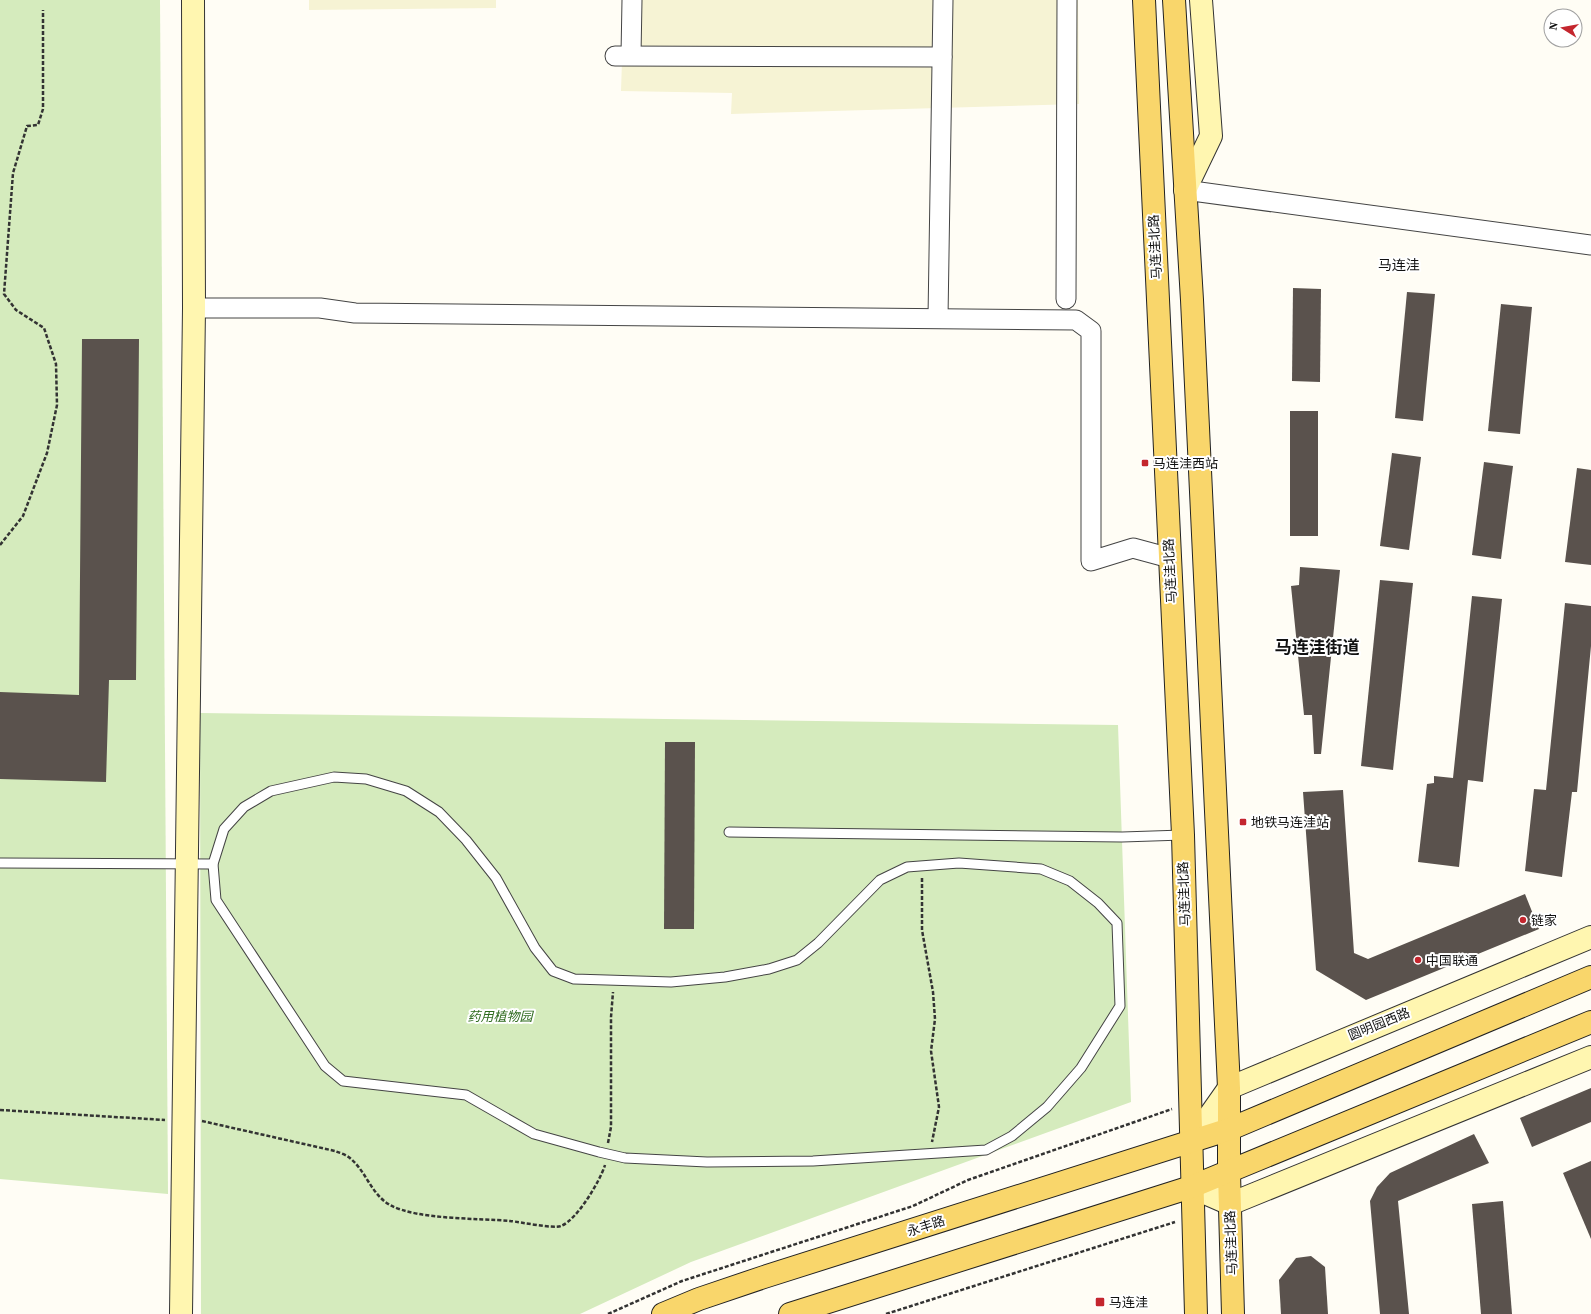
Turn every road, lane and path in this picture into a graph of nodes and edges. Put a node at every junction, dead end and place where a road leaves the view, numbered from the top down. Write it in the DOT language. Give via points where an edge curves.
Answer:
graph roads {
  1 [pos="193,0"];
  2 [pos="632,0"];
  3 [pos="943,0"];
  4 [pos="1067,0"];
  5 [pos="1144,0"];
  6 [pos="1174,0"];
  7 [pos="1201,0"];
  8 [pos="43,10"];
  9 [pos="942,57"];
  10 [pos="1185,190"];
  11 [pos="1591,245"];
  12 [pos="1066,299"];
  13 [pos="194,308"];
  14 [pos="938,318"];
  15 [pos="0,545"];
  16 [pos="1170,558"];
  17 [pos="729,832"];
  18 [pos="1183,835"];
  19 [pos="0,862"];
  20 [pos="186,864"];
  21 [pos="213,864"];
  22 [pos="921,866"];
  23 [pos="1591,937"];
  24 [pos="1591,977"];
  25 [pos="614,980"];
  26 [pos="1591,1022"];
  27 [pos="1591,1057"];
  28 [pos="1229,1088"];
  29 [pos="1190,1102"];
  30 [pos="0,1110"];
  31 [pos="183,1121"];
  32 [pos="1230,1129"];
  33 [pos="1191,1142"];
  34 [pos="607,1154"];
  35 [pos="931,1154"];
  36 [pos="1229,1173"];
  37 [pos="1191,1187"];
  38 [pos="1230,1204"];
  39 [pos="1193,1216"];
  40 [pos="181,1314"];
  41 [pos="608,1314"];
  42 [pos="663,1314"];
  43 [pos="790,1314"];
  44 [pos="886,1314"];
  45 [pos="1196,1314"];
  46 [pos="1233,1314"];
  1 -- 13 [label="street"];
  2 -- 9 [label="street" via="623,56"];
  3 -- 9 [label="street"];
  4 -- 12 [label="street"];
  5 -- 16 [label="main road, 马连洼北路"];
  6 -- 10 [label="main road"];
  7 -- 10 [label="street" via="1211,136"];
  8 -- 15 [label="path" via="44,109 38,125 27,126 13,173 4,294 16,310 44,328 56,364 57,405 47,453 23,516"];
  9 -- 14 [label="street"];
  10 -- 11 [label="street"];
  10 -- 28 [label="main road"];
  13 -- 14 [label="street" via="320,308 354,313"];
  13 -- 20 [label="street"];
  14 -- 16 [label="street" via="1076,320 1091,331 1092,561 1133,548"];
  16 -- 18 [label="main road, 马连洼北路"];
  17 -- 18 [label="lane" via="1122,837"];
  18 -- 29 [label="main road, 马连洼北路"];
  19 -- 20 [label="lane"];
  20 -- 21 [label="lane"];
  20 -- 31 [label="street"];
  21 -- 25 [label="lane" via="224,829 244,807 271,791 334,777 366,779 406,791 439,812 466,840 496,878 536,948 553,971 574,979"];
  21 -- 34 [label="lane" via="216,900 325,1066 343,1080 466,1095 534,1134"];
  22 -- 25 [label="lane" via="907,868 880,880 818,943 797,960 769,969 725,977 671,982"];
  22 -- 35 [label="path" via="922,930 935,1019 931,1051 939,1107 933,1130"];
  22 -- 35 [label="lane" via="959,863 1040,869 1070,880 1117,923 1120,1006 1081,1068 1047,1107 1012,1136 986,1150"];
  23 -- 28 [label="street, 圆明园西路"];
  24 -- 32 [label="main road"];
  25 -- 34 [label="path" via="611,1017 611,1127"];
  26 -- 36 [label="main road"];
  27 -- 38 [label="street"];
  28 -- 32 [label="main road"];
  28 -- 33 [label="street"];
  29 -- 33 [label="main road, 马连洼北路"];
  29 -- 41 [label="path" via="968,1180 913,1206 682,1281"];
  30 -- 31 [label="path"];
  31 -- 34 [label="path" via="204,1120 335,1151 351,1159 382,1199 413,1212 555,1228 563,1226 577,1213 600,1178"];
  31 -- 40 [label="street"];
  32 -- 33 [label="main road, 永丰路"];
  32 -- 36 [label="main road, 马连洼北路"];
  33 -- 37 [label="main road, 马连洼北路"];
  33 -- 42 [label="main road, 永丰路" via="764,1277"];
  34 -- 35 [label="lane" via="625,1158 707,1162 813,1161"];
  36 -- 37 [label="main road"];
  36 -- 38 [label="main road, 马连洼北路"];
  37 -- 38 [label="street"];
  37 -- 39 [label="main road"];
  37 -- 43 [label="main road"];
  38 -- 46 [label="main road, 马连洼北路"];
  39 -- 44 [label="path"];
  39 -- 45 [label="main road"];
}
